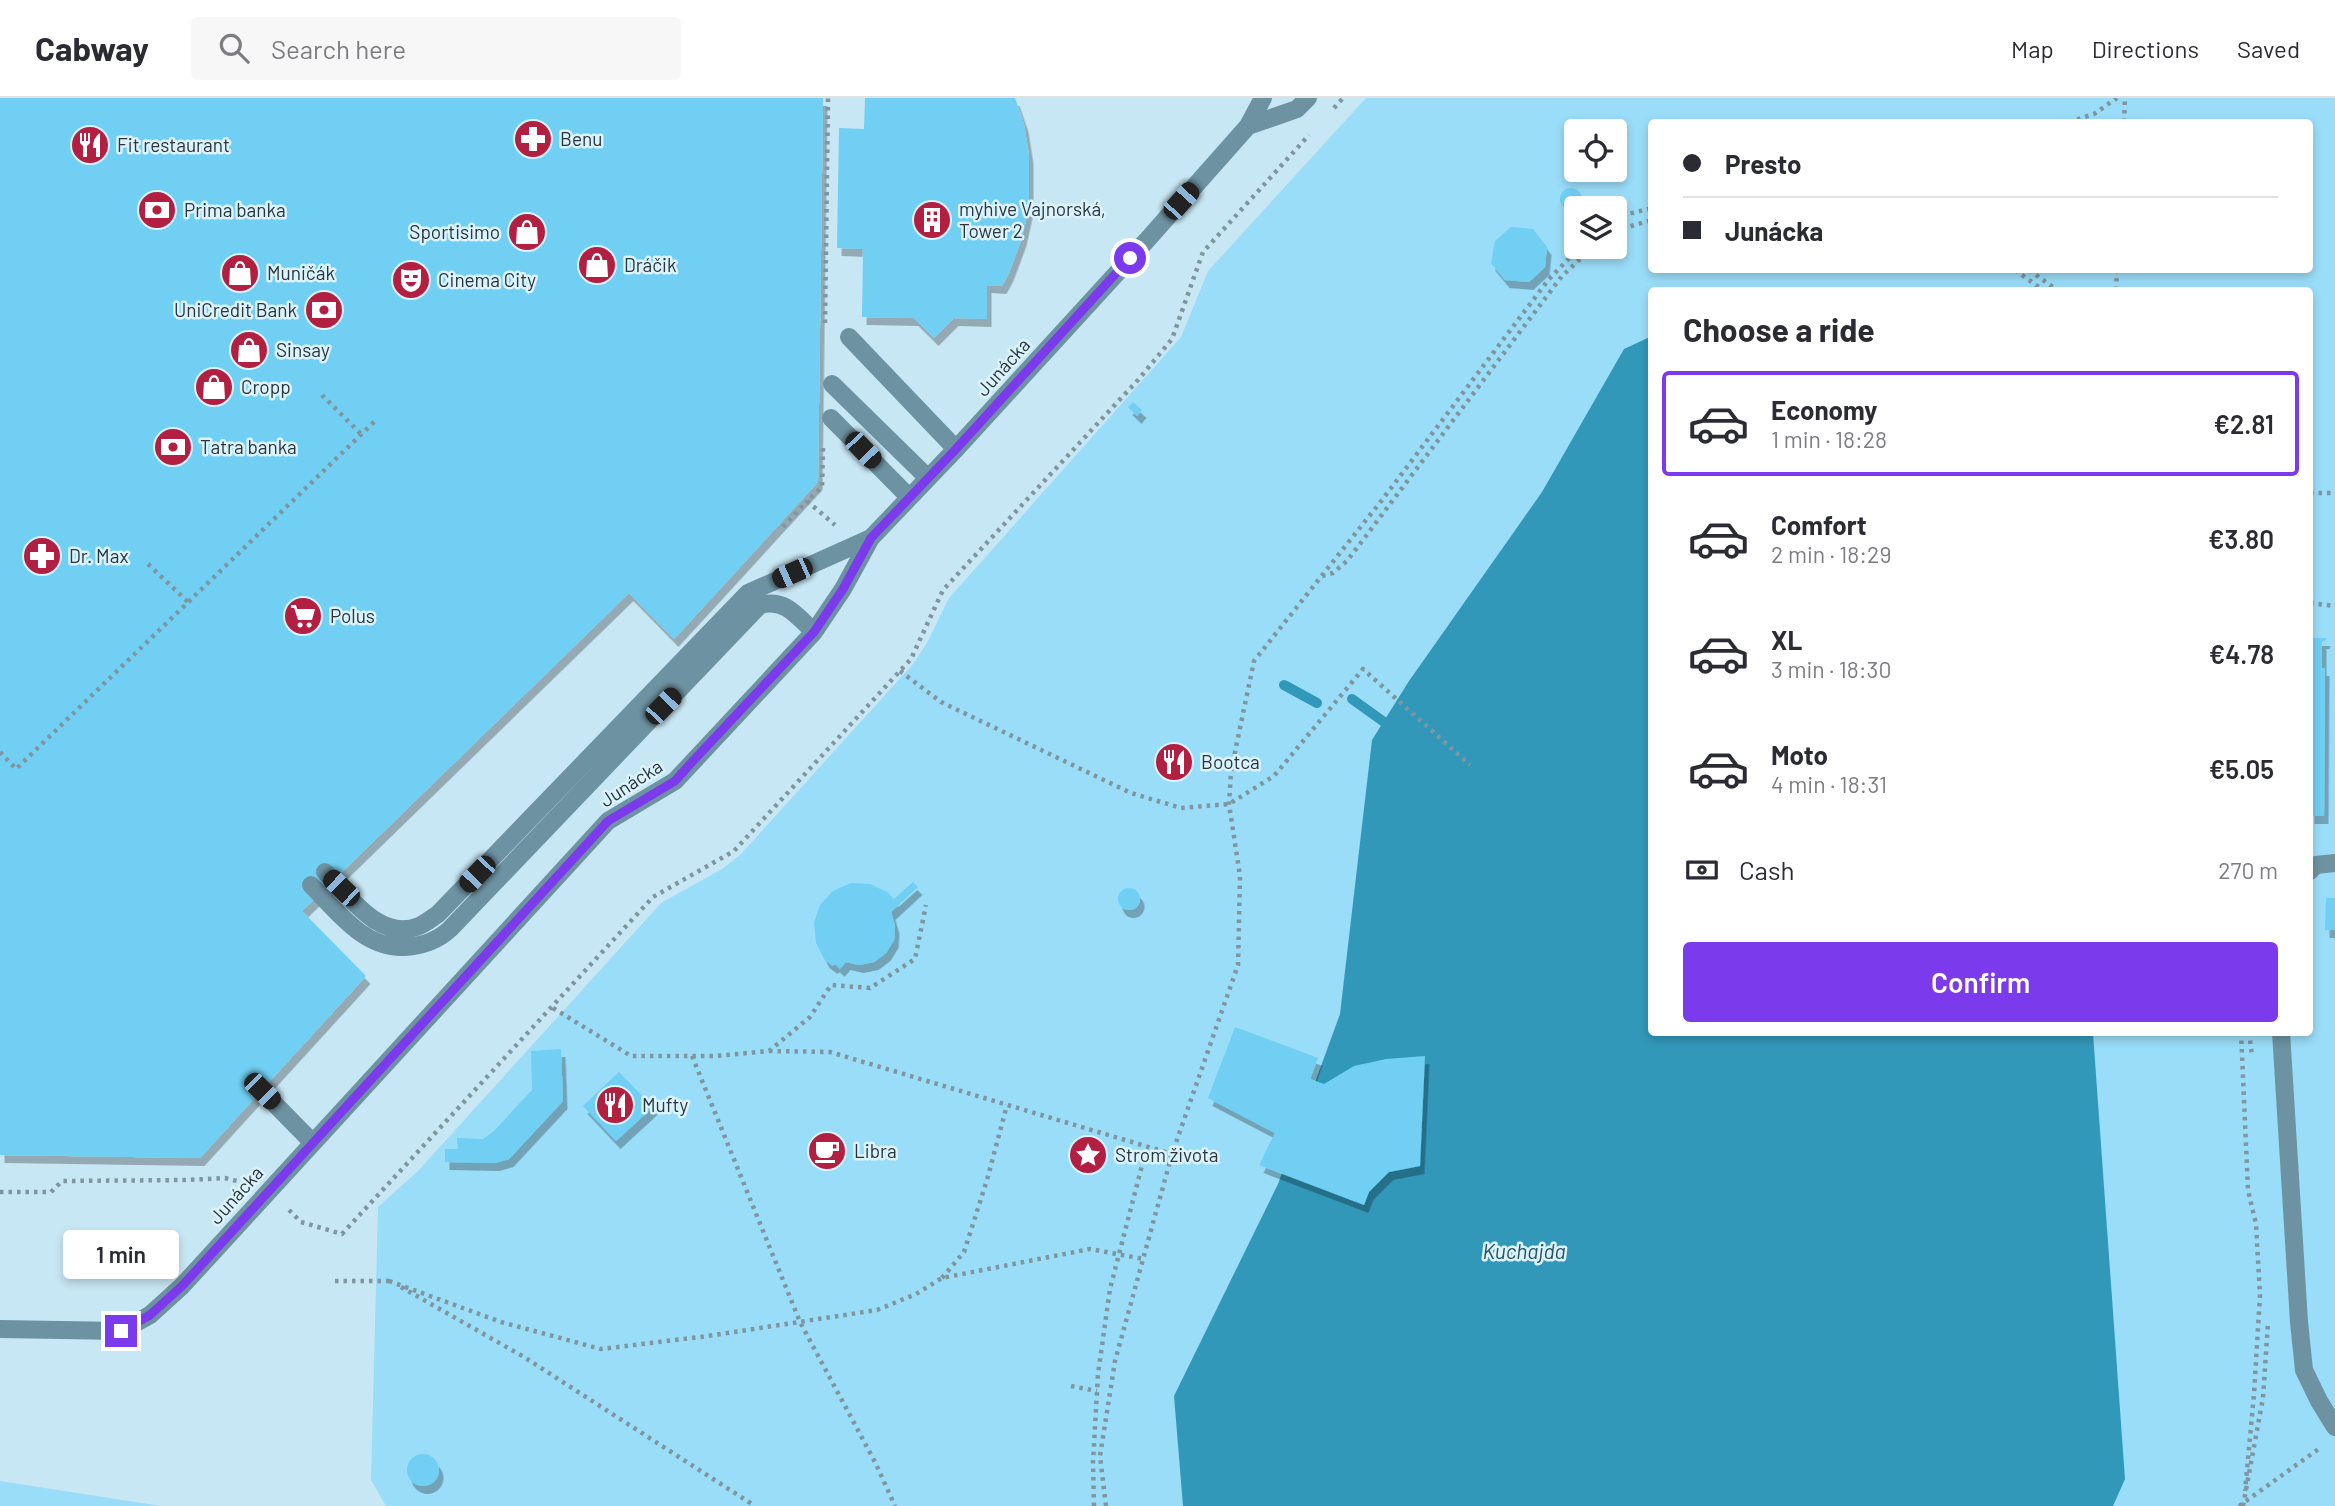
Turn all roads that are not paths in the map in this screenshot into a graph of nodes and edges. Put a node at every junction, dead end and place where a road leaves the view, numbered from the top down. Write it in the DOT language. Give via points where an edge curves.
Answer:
graph roads {
  1 [pos="1247,98"];
  2 [pos="1262,98"];
  3 [pos="1308,98"];
  4 [pos="1248,126"];
  5 [pos="849,337"];
  6 [pos="832,384"];
  7 [pos="831,418"];
  8 [pos="956,449"];
  9 [pos="928,478"];
  10 [pos="909,498"];
  11 [pos="871,538"];
  12 [pos="754,599"];
  13 [pos="814,632"];
  14 [pos="2335,863"];
  15 [pos="2313,868"];
  16 [pos="325,872"];
  17 [pos="311,885"];
  18 [pos="2281,1036"];
  19 [pos="262,1091"];
  20 [pos="313,1143"];
  21 [pos="0,1329"];
  22 [pos="2335,1427"];
  1 -- 4 [label="street"];
  2 -- 4 [label="street, Junácka"];
  3 -- 4 [label="street, Junácka" via="1297,109"];
  4 -- 8 [label="street, Junácka"];
  5 -- 8 [label="street"];
  6 -- 9 [label="street"];
  7 -- 10 [label="street"];
  8 -- 9 [label="street, Junácka"];
  9 -- 10 [label="street, Junácka"];
  10 -- 11 [label="street, Junácka"];
  11 -- 12 [label="street"];
  11 -- 13 [label="street, Junácka"];
  12 -- 13 [label="street" via="783,605"];
  12 -- 16 [label="street" via="438,914 420,926 404,930 374,920"];
  12 -- 17 [label="street" via="442,936 415,947 384,946 359,933"];
  13 -- 20 [label="street, Junácka" via="675,781 608,821"];
  14 -- 15 [label="street"];
  18 -- 22 [label="street" via="2304,1370"];
  19 -- 20 [label="street"];
  20 -- 21 [label="street, Junácka" via="150,1315 121,1331"];
}
